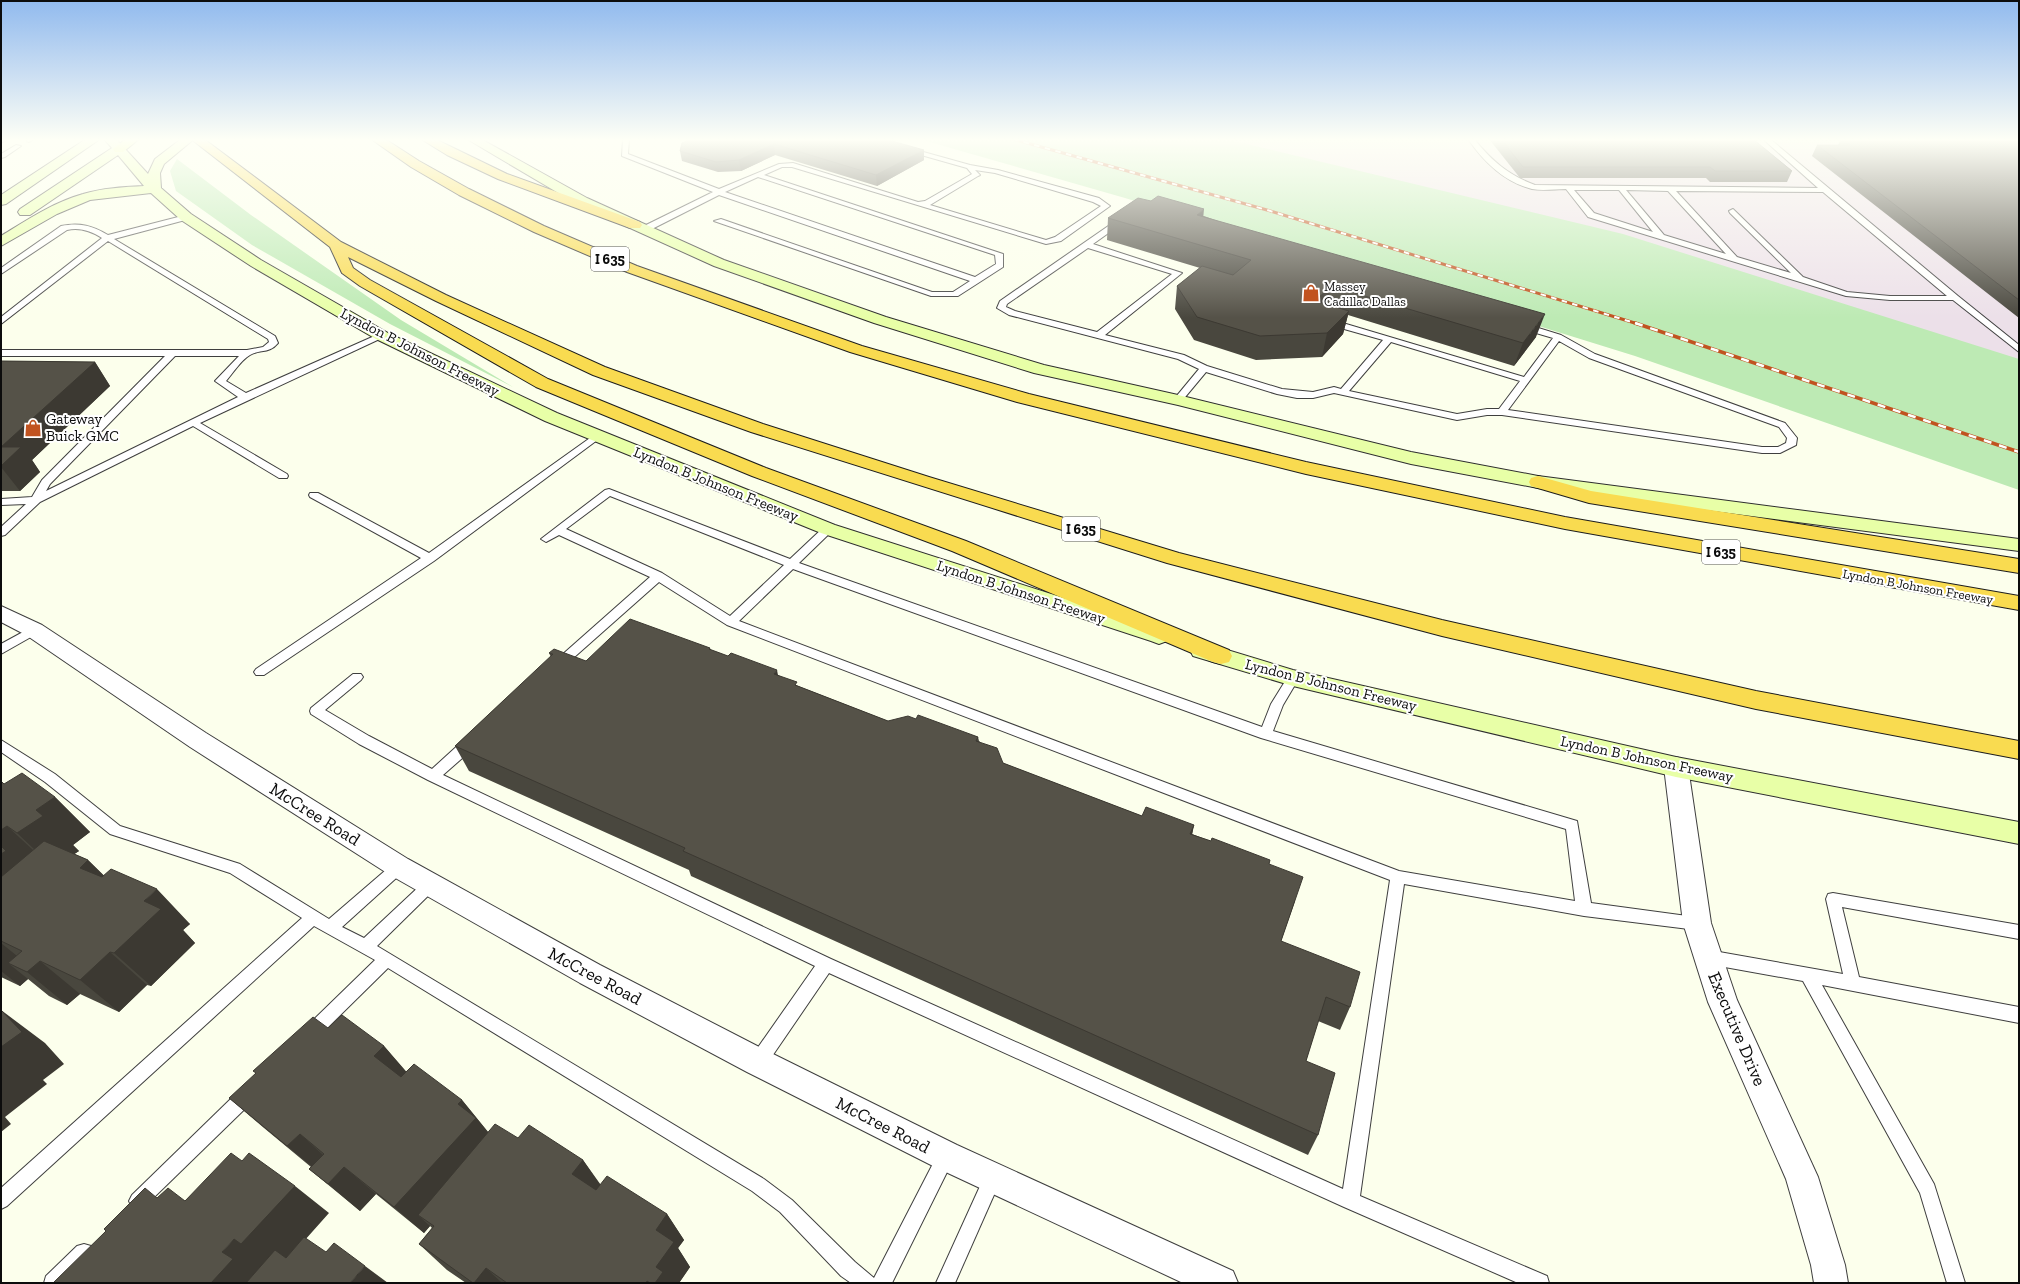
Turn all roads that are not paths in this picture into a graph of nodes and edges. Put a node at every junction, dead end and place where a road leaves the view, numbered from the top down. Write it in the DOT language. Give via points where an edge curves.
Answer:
graph roads {
  1 [pos="40,199"];
  2 [pos="85,199"];
  3 [pos="165,199"];
  4 [pos="274,199"];
  5 [pos="478,199"];
  6 [pos="560,199"];
  7 [pos="578,199"];
  8 [pos="703,199"];
  9 [pos="739,199"];
  10 [pos="831,199"];
  11 [pos="902,199"];
  12 [pos="936,199"];
  13 [pos="1092,199"];
  14 [pos="1577,199"];
  15 [pos="1629,199"];
  16 [pos="1679,199"];
  17 [pos="1836,199"];
  18 [pos="918,204"];
  19 [pos="1733,211"];
  20 [pos="1128,216"];
  21 [pos="186,217"];
  22 [pos="718,221"];
  23 [pos="640,227"];
  24 [pos="1,228"];
  25 [pos="1662,237"];
  26 [pos="107,238"];
  27 [pos="1,242"];
  28 [pos="336,245"];
  29 [pos="1088,245"];
  30 [pos="1735,259"];
  31 [pos="1,272"];
  32 [pos="1801,279"];
  33 [pos="976,280"];
  34 [pos="1955,298"];
  35 [pos="1,321"];
  36 [pos="1333,323"];
  37 [pos="1513,323"];
  38 [pos="1099,335"];
  39 [pos="382,336"];
  40 [pos="1558,337"];
  41 [pos="1389,340"];
  42 [pos="2019,349"];
  43 [pos="1,353"];
  44 [pos="174,353"];
  45 [pos="247,353"];
  46 [pos="1204,368"];
  47 [pos="1525,380"];
  48 [pos="1343,392"];
  49 [pos="245,397"];
  50 [pos="1178,400"];
  51 [pos="1502,412"];
  52 [pos="194,423"];
  53 [pos="597,436"];
  54 [pos="284,476"];
  55 [pos="1538,482"];
  56 [pos="314,495"];
  57 [pos="36,500"];
  58 [pos="1,502"];
  59 [pos="828,529"];
  60 [pos="558,530"];
  61 [pos="1,533"];
  62 [pos="546,539"];
  63 [pos="2019,544"];
  64 [pos="430,558"];
  65 [pos="791,564"];
  66 [pos="2019,566"];
  67 [pos="658,576"];
  68 [pos="2019,603"];
  69 [pos="12,621"];
  70 [pos="731,622"];
  71 [pos="1,650"];
  72 [pos="1221,656"];
  73 [pos="552,671"];
  74 [pos="260,672"];
  75 [pos="357,677"];
  76 [pos="1292,678"];
  77 [pos="481,734"];
  78 [pos="1266,734"];
  79 [pos="1,745"];
  80 [pos="2019,750"];
  81 [pos="1676,767"];
  82 [pos="433,776"];
  83 [pos="2019,833"];
  84 [pos="399,867"];
  85 [pos="1398,877"];
  86 [pos="430,885"];
  87 [pos="1584,909"];
  88 [pos="312,918"];
  89 [pos="1697,923"];
  90 [pos="330,928"];
  91 [pos="2019,932"];
  92 [pos="365,947"];
  93 [pos="1707,957"];
  94 [pos="386,959"];
  95 [pos="826,964"];
  96 [pos="1808,975"];
  97 [pos="1853,983"];
  98 [pos="2019,1015"];
  99 [pos="296,1047"];
  100 [pos="758,1062"];
  101 [pos="262,1080"];
  102 [pos="946,1156"];
  103 [pos="992,1179"];
  104 [pos="1,1200"];
  105 [pos="1350,1201"];
  106 [pos="126,1212"];
  107 [pos="98,1239"];
  108 [pos="53,1283"];
  109 [pos="866,1283"];
  110 [pos="882,1283"];
  111 [pos="945,1283"];
  112 [pos="1221,1283"];
  113 [pos="1540,1283"];
  114 [pos="1831,1283"];
  115 [pos="1956,1283"];
  1 -- 24 [label="main road"];
  2 -- 27 [label="main road" via="53,211"];
  3 -- 21 [label="main road, Lyndon B Johnson Freeway"];
  4 -- 28 [label="highway, I 635"];
  5 -- 68 [label="highway, Lyndon B Johnson Freeway / I 635" via="539,229 632,269 856,349 1023,398 1306,468 1565,524"];
  6 -- 23 [label="highway"];
  7 -- 23 [label="main road"];
  8 -- 23 [label="lane"];
  9 -- 33 [label="lane"];
  10 -- 33 [label="lane" via="999,254 1000,265"];
  11 -- 18 [label="lane"];
  12 -- 18 [label="lane" via="927,204"];
  13 -- 18 [label="lane" via="1106,206 1058,239 1046,242"];
  14 -- 25 [label="lane" via="1591,215"];
  15 -- 25 [label="lane"];
  16 -- 30 [label="lane"];
  17 -- 34 [label="lane"];
  19 -- 32 [label="lane"];
  20 -- 29 [label="lane"];
  21 -- 26 [label="lane"];
  21 -- 39 [label="main road, Lyndon B Johnson Freeway" via="256,263"];
  22 -- 33 [label="lane" via="930,294 955,294"];
  23 -- 50 [label="main road" via="719,264 880,320 1040,369"];
  25 -- 30 [label="lane"];
  26 -- 31 [label="lane" via="91,228 64,228"];
  26 -- 35 [label="lane"];
  26 -- 45 [label="lane" via="272,338 274,343 266,349"];
  28 -- 72 [label="highway" via="347,270 365,283 542,383 759,472 959,546"];
  28 -- 80 [label="highway, I 635" via="441,298 606,373 757,428 1174,558 1526,648 1756,700"];
  29 -- 38 [label="lane" via="1182,274"];
  29 -- 38 [label="lane" via="1003,303 1001,308"];
  30 -- 32 [label="lane"];
  32 -- 34 [label="lane" via="1846,294 1890,298"];
  34 -- 42 [label="lane"];
  36 -- 41 [label="lane"];
  37 -- 40 [label="lane"];
  38 -- 46 [label="lane" via="1181,356"];
  39 -- 49 [label="lane"];
  39 -- 53 [label="main road, Lyndon B Johnson Freeway" via="551,417"];
  40 -- 47 [label="lane"];
  40 -- 51 [label="lane" via="1592,356 1782,425 1792,438 1791,445 1780,450 1762,450"];
  41 -- 47 [label="lane"];
  41 -- 48 [label="lane"];
  43 -- 44 [label="lane"];
  44 -- 45 [label="lane"];
  44 -- 57 [label="lane" via="46,482"];
  45 -- 49 [label="lane" via="220,381"];
  46 -- 48 [label="lane" via="1297,395 1313,395 1334,390"];
  46 -- 50 [label="lane"];
  47 -- 51 [label="lane"];
  48 -- 51 [label="lane" via="1457,417"];
  49 -- 52 [label="lane"];
  50 -- 55 [label="main road" via="1411,458"];
  52 -- 54 [label="lane"];
  52 -- 57 [label="lane"];
  53 -- 59 [label="main road, Lyndon B Johnson Freeway"];
  53 -- 64 [label="lane"];
  55 -- 63 [label="main road"];
  55 -- 66 [label="highway" via="1589,497"];
  56 -- 64 [label="lane"];
  57 -- 58 [label="lane"];
  57 -- 61 [label="lane"];
  59 -- 65 [label="lane"];
  59 -- 72 [label="main road, Lyndon B Johnson Freeway"];
  60 -- 62 [label="lane"];
  60 -- 65 [label="lane" via="608,492"];
  60 -- 67 [label="lane"];
  64 -- 74 [label="lane"];
  65 -- 70 [label="lane"];
  65 -- 78 [label="lane"];
  67 -- 70 [label="lane"];
  67 -- 73 [label="lane"];
  69 -- 71 [label="lane"];
  69 -- 84 [label="street, McCree Road"];
  70 -- 85 [label="lane"];
  72 -- 76 [label="main road, Lyndon B Johnson Freeway"];
  75 -- 82 [label="lane" via="316,711 364,740"];
  76 -- 78 [label="lane" via="1276,704"];
  76 -- 81 [label="main road, Lyndon B Johnson Freeway"];
  77 -- 82 [label="lane"];
  78 -- 87 [label="lane" via="1572,825"];
  79 -- 88 [label="lane" via="50,778 114,830 235,868 288,900"];
  81 -- 83 [label="main road, Lyndon B Johnson Freeway"];
  81 -- 89 [label="street, Executive Drive"];
  82 -- 95 [label="lane"];
  84 -- 86 [label="street, McCree Road"];
  84 -- 90 [label="lane"];
  85 -- 87 [label="lane"];
  85 -- 105 [label="lane"];
  86 -- 92 [label="lane"];
  86 -- 100 [label="street, McCree Road" via="590,974"];
  87 -- 89 [label="lane"];
  88 -- 90 [label="lane"];
  88 -- 104 [label="lane"];
  89 -- 93 [label="street, Executive Drive"];
  90 -- 92 [label="lane"];
  91 -- 97 [label="lane" via="1833,899"];
  92 -- 94 [label="lane"];
  93 -- 96 [label="lane"];
  93 -- 114 [label="street, Executive Drive" via="1723,1002 1802,1177"];
  94 -- 99 [label="lane"];
  94 -- 109 [label="lane" via="758,1185 786,1206 848,1269"];
  95 -- 100 [label="lane"];
  95 -- 105 [label="lane"];
  96 -- 97 [label="lane"];
  96 -- 115 [label="lane" via="1928,1190"];
  97 -- 98 [label="lane"];
  100 -- 102 [label="street, McCree Road"];
  101 -- 106 [label="lane"];
  102 -- 103 [label="street, McCree Road"];
  102 -- 110 [label="lane"];
  103 -- 111 [label="lane"];
  103 -- 112 [label="street, McCree Road"];
  105 -- 113 [label="lane"];
  107 -- 108 [label="lane"];
}
